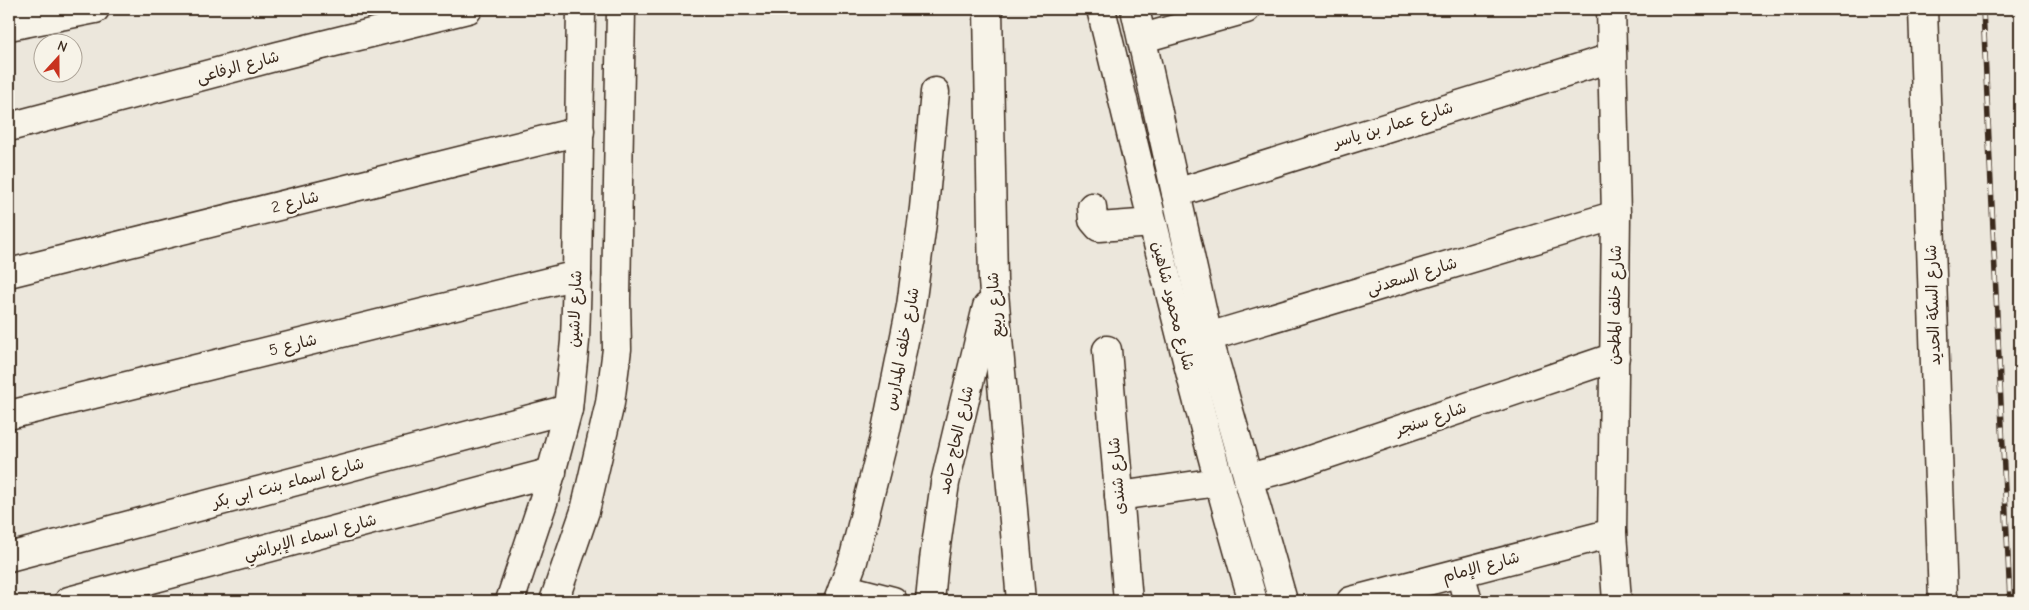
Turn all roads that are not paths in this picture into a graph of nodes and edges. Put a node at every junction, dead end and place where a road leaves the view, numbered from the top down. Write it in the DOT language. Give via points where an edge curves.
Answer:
graph roads {
  1 [pos="95,9"];
  2 [pos="468,9"];
  3 [pos="581,9"];
  4 [pos="621,9"];
  5 [pos="988,9"];
  6 [pos="1101,9"];
  7 [pos="1135,9"];
  8 [pos="1246,9"];
  9 [pos="1611,9"];
  10 [pos="1924,9"];
  11 [pos="9,26"];
  12 [pos="1143,38"];
  13 [pos="1611,58"];
  14 [pos="935,92"];
  15 [pos="9,127"];
  16 [pos="580,131"];
  17 [pos="1176,193"];
  18 [pos="1092,207"];
  19 [pos="1616,215"];
  20 [pos="1152,223"];
  21 [pos="9,273"];
  22 [pos="577,275"];
  23 [pos="993,281"];
  24 [pos="1208,336"];
  25 [pos="1107,350"];
  26 [pos="1614,358"];
  27 [pos="568,409"];
  28 [pos="9,415"];
  29 [pos="552,472"];
  30 [pos="1248,478"];
  31 [pos="1218,482"];
  32 [pos="1119,496"];
  33 [pos="544,499"];
  34 [pos="585,512"];
  35 [pos="1612,533"];
  36 [pos="9,557"];
  37 [pos="1460,573"];
  38 [pos="840,595"];
  39 [pos="504,599"];
  40 [pos="69,601"];
  41 [pos="554,601"];
  42 [pos="893,601"];
  43 [pos="930,601"];
  44 [pos="1021,601"];
  45 [pos="1128,601"];
  46 [pos="1253,601"];
  47 [pos="1283,601"];
  48 [pos="1350,601"];
  49 [pos="1468,601"];
  50 [pos="1617,601"];
  51 [pos="1943,601"];
  1 -- 11 [label="street"];
  2 -- 15 [label="street, شارع الرفاعى"];
  3 -- 16 [label="street, شارع لاشين"];
  4 -- 34 [label="street" via="618,348 610,403"];
  5 -- 23 [label="street, شارع ربيع"];
  6 -- 20 [label="street, شارع محمود شاهين"];
  7 -- 12 [label="street, شارع محمود شاهين"];
  8 -- 12 [label="street"];
  9 -- 13 [label="street, شارع خلف المطحن"];
  10 -- 51 [label="street, شارع السكة الحديد"];
  12 -- 17 [label="street, شارع محمود شاهين"];
  13 -- 17 [label="street, شارع عمار بن ياسر"];
  13 -- 19 [label="street, شارع خلف المطحن"];
  14 -- 38 [label="street, شارع خلف المدارس" via="911,306 886,430 853,561"];
  16 -- 21 [label="street, شارع 2"];
  16 -- 22 [label="street, شارع لاشين"];
  17 -- 24 [label="street, شارع محمود شاهين"];
  18 -- 20 [label="street" via="1093,220 1099,227"];
  19 -- 24 [label="street, شارع السعدنى"];
  19 -- 26 [label="street, شارع خلف المطحن"];
  20 -- 31 [label="street, شارع محمود شاهين"];
  22 -- 27 [label="street, شارع لاشين"];
  22 -- 28 [label="street, شارع 5"];
  23 -- 43 [label="street, شارع الحاج حامد" via="946,483"];
  23 -- 44 [label="street, شارع ربيع"];
  24 -- 30 [label="street, شارع محمود شاهين"];
  25 -- 32 [label="street, شارع شندى"];
  26 -- 30 [label="street, شارع سنجر"];
  26 -- 35 [label="street, شارع خلف المطحن"];
  27 -- 29 [label="street, شارع لاشين"];
  27 -- 36 [label="street, شارع اسماء بنت ابى بكر"];
  29 -- 33 [label="street, شارع لاشين"];
  29 -- 40 [label="street, شارع اسماء الإبراشي"];
  30 -- 47 [label="street, شارع محمود شاهين"];
  31 -- 32 [label="street"];
  31 -- 46 [label="street, شارع محمود شاهين"];
  32 -- 45 [label="street, شارع شندى"];
  33 -- 34 [label="street"];
  33 -- 39 [label="street, شارع لاشين"];
  34 -- 41 [label="street"];
  35 -- 37 [label="street, شارع الإمام"];
  35 -- 50 [label="street, شارع خلف المطحن"];
  37 -- 48 [label="street, شارع الإمام"];
  37 -- 49 [label="street"];
  38 -- 42 [label="street"];
}
